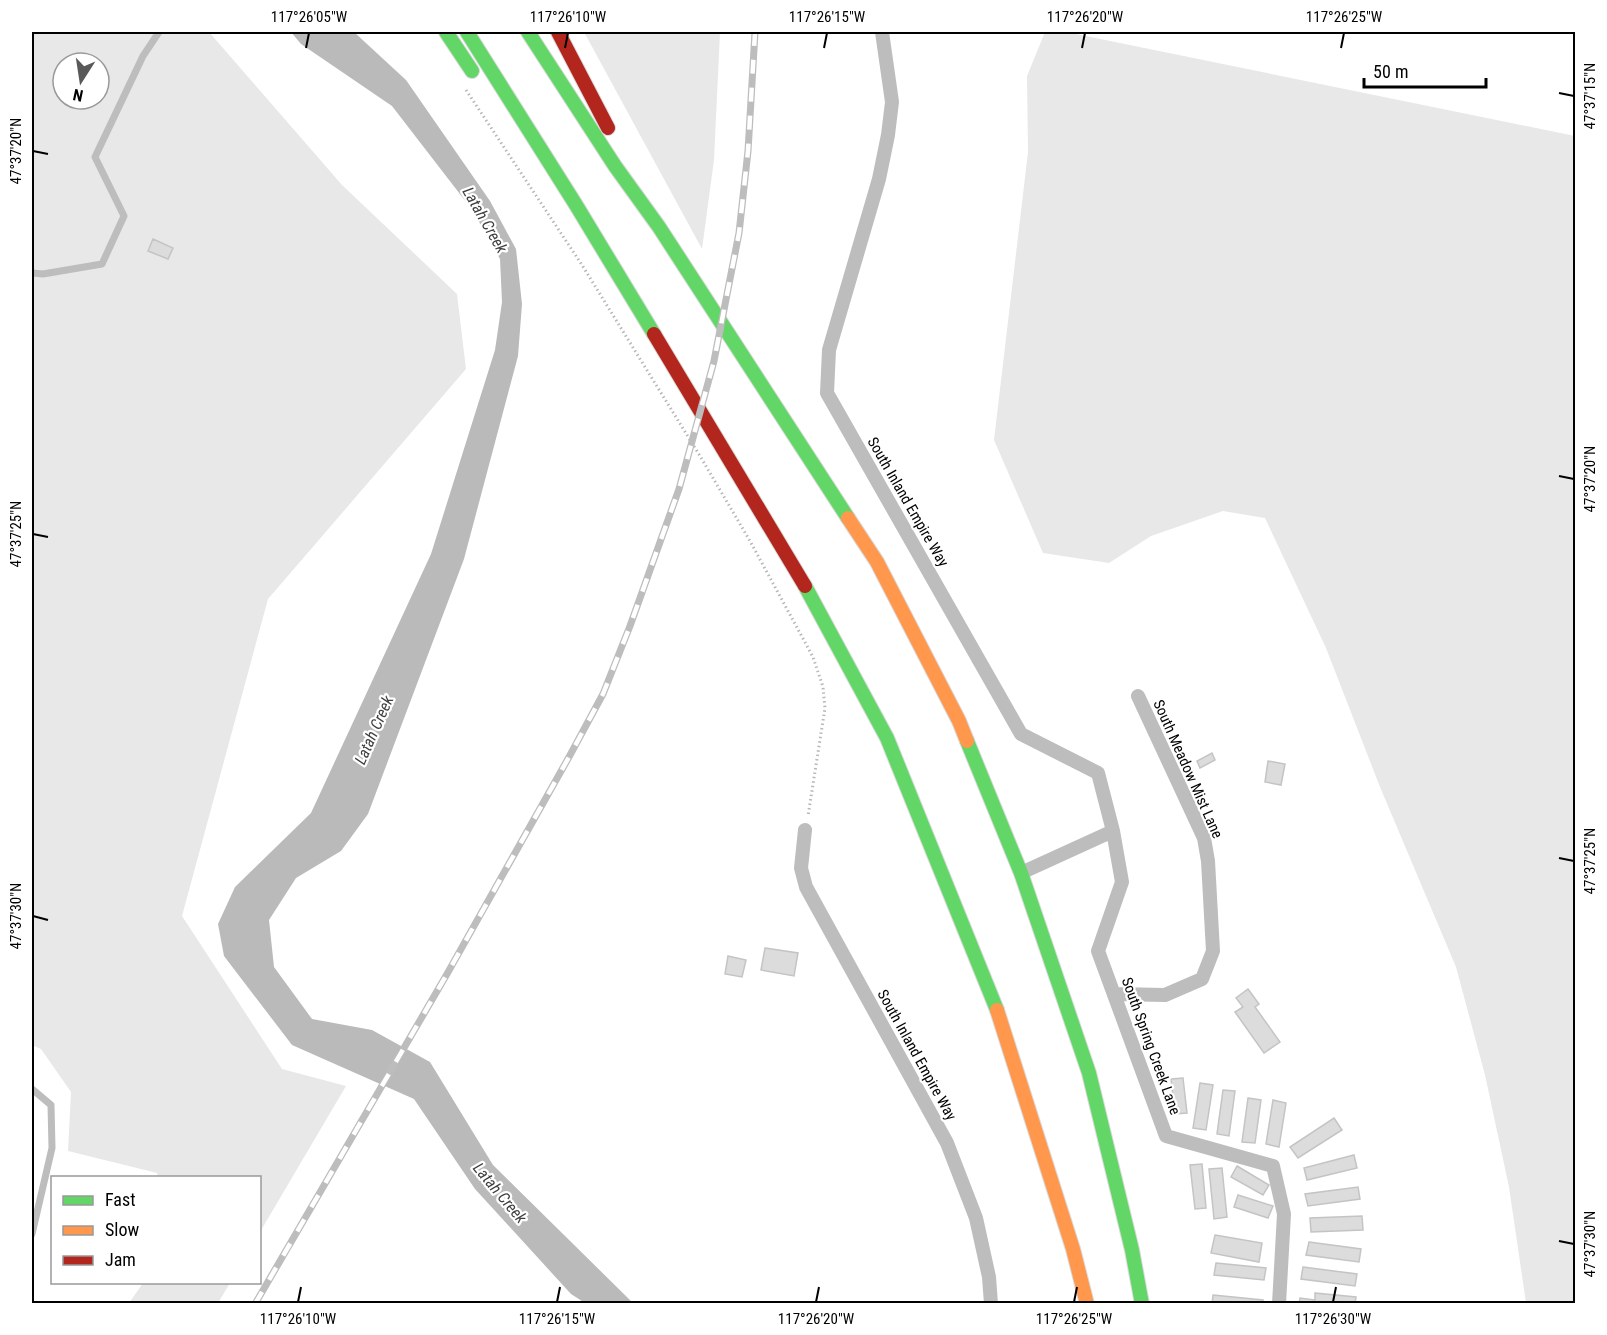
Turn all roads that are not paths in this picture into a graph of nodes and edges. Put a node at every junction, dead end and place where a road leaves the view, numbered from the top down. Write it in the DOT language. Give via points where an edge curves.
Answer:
graph roads {
  1 [pos="159,32"];
  2 [pos="446,32"];
  3 [pos="467,32"];
  4 [pos="528,32"];
  5 [pos="558,32"];
  6 [pos="882,32"];
  7 [pos="481,84"];
  8 [pos="549,186"];
  9 [pos="659,227"];
  10 [pos="605,254"];
  11 [pos="32,273"];
  12 [pos="1138,696"];
  13 [pos="805,830"];
  14 [pos="1113,831"];
  15 [pos="1021,873"];
  16 [pos="1114,994"];
  17 [pos="32,1089"];
  18 [pos="32,1234"];
  19 [pos="991,1304"];
  20 [pos="1087,1304"];
  21 [pos="1142,1304"];
  22 [pos="1279,1304"];
  1 -- 11 [label="lane" via="143,56 95,157 124,216 102,264"];
  2 -- 7 [label="highway"];
  3 -- 10 [label="highway"];
  4 -- 9 [label="highway"];
  5 -- 9 [label="highway"];
  6 -- 14 [label="street, South Inland Empire Way" via="892,102 888,135 829,350 827,393 1021,734 1098,773"];
  8 -- 10 [label="highway"];
  9 -- 15 [label="highway" via="877,562 959,721"];
  10 -- 20 [label="highway" via="810,594 887,738 998,1013"];
  12 -- 16 [label="street, South Meadow Mist Lane" via="1204,838 1213,951 1202,979 1165,995"];
  13 -- 19 [label="street, South Inland Empire Way" via="801,868 806,887 947,1143 975,1218"];
  14 -- 15 [label="street"];
  14 -- 16 [label="street, South Spring Creek Lane" via="1122,882 1098,951"];
  15 -- 21 [label="highway" via="1089,1073"];
  16 -- 22 [label="street, South Spring Creek Lane" via="1166,1136 1274,1166 1284,1214"];
  17 -- 18 [label="lane" via="51,1105 52,1148"];
}
